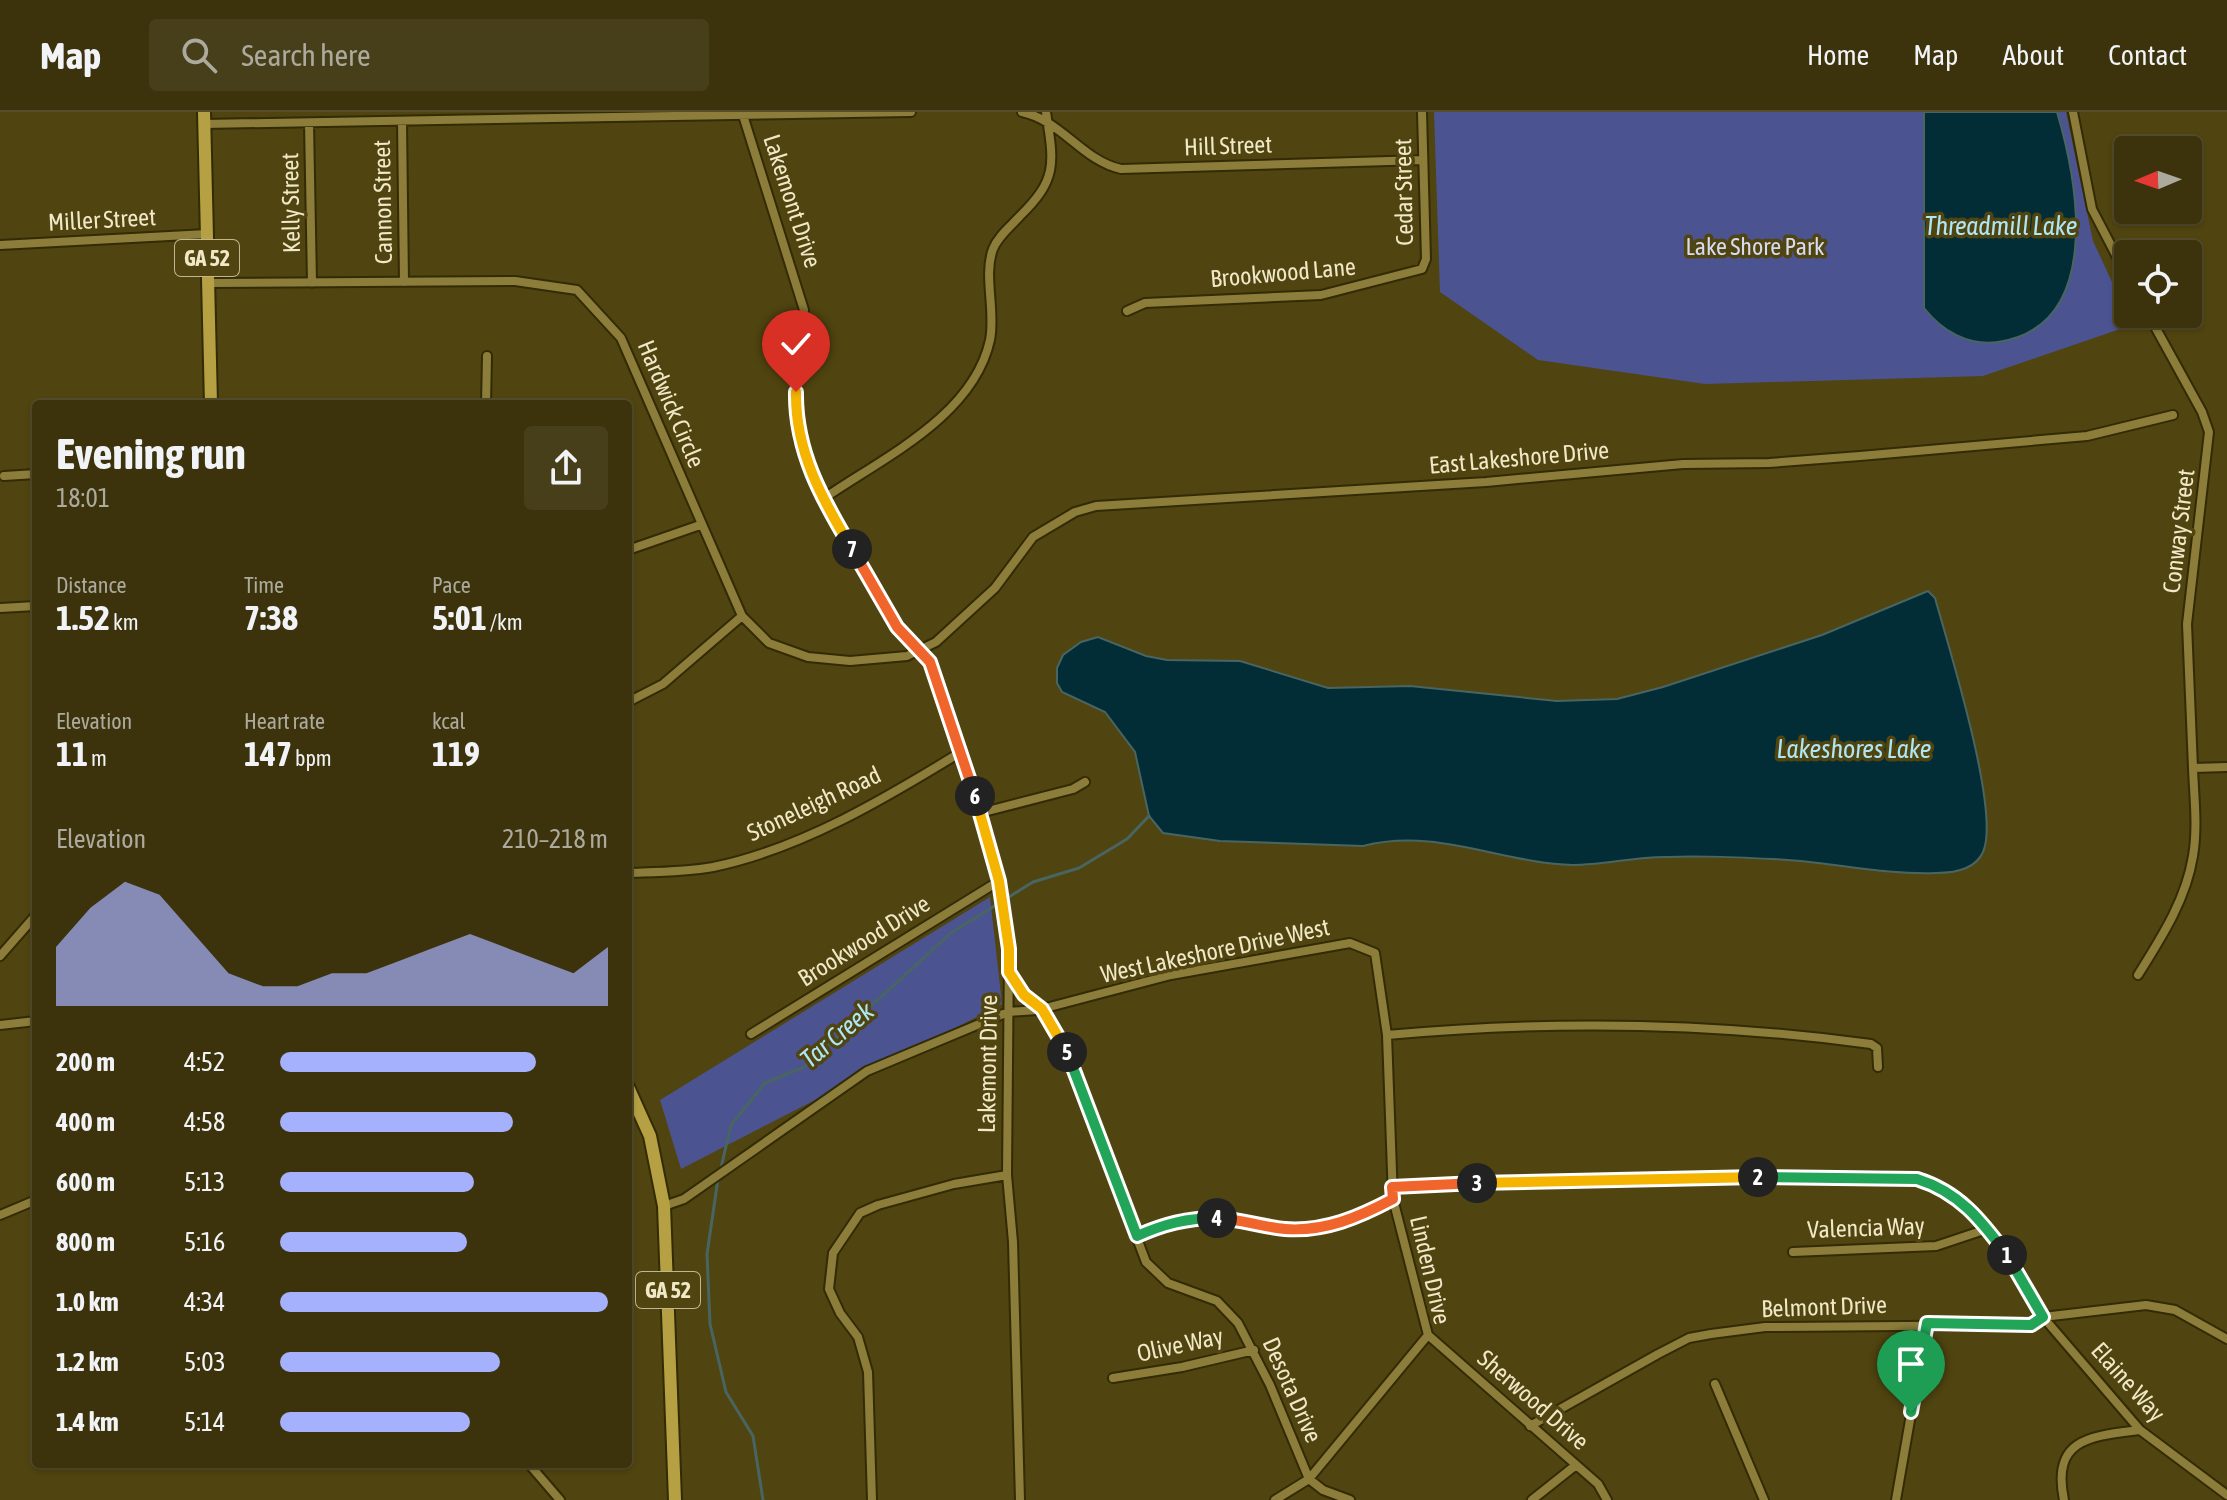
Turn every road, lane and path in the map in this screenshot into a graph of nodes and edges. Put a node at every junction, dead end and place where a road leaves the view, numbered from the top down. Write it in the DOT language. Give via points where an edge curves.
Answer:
graph roads {
  1 [pos="911,112"];
  2 [pos="1022,112"];
  3 [pos="1046,112"];
  4 [pos="1422,112"];
  5 [pos="2073,112"];
  6 [pos="742,113"];
  7 [pos="204,118"];
  8 [pos="402,121"];
  9 [pos="1048,122"];
  10 [pos="309,123"];
  11 [pos="1423,160"];
  12 [pos="207,234"];
  13 [pos="0,245"];
  14 [pos="2114,251"];
  15 [pos="1422,269"];
  16 [pos="404,282"];
  17 [pos="208,283"];
  18 [pos="312,283"];
  19 [pos="1127,311"];
  20 [pos="2156,328"];
  21 [pos="487,356"];
  22 [pos="211,400"];
  23 [pos="486,400"];
  24 [pos="2173,415"];
  25 [pos="32,474"];
  26 [pos="4,476"];
  27 [pos="823,499"];
  28 [pos="700,525"];
  29 [pos="632,549"];
  30 [pos="32,606"];
  31 [pos="0,608"];
  32 [pos="742,616"];
  33 [pos="922,650"];
  34 [pos="632,700"];
  35 [pos="961,752"];
  36 [pos="2227,767"];
  37 [pos="2193,768"];
  38 [pos="1085,782"];
  39 [pos="980,813"];
  40 [pos="632,873"];
  41 [pos="999,881"];
  42 [pos="32,920"];
  43 [pos="0,956"];
  44 [pos="1009,972"];
  45 [pos="2138,975"];
  46 [pos="1042,1009"];
  47 [pos="1008,1012"];
  48 [pos="32,1021"];
  49 [pos="0,1025"];
  50 [pos="751,1034"];
  51 [pos="1387,1035"];
  52 [pos="1878,1067"];
  53 [pos="632,1096"];
  54 [pos="1007,1175"];
  55 [pos="1392,1187"];
  56 [pos="1393,1199"];
  57 [pos="32,1202"];
  58 [pos="664,1206"];
  59 [pos="0,1215"];
  60 [pos="1987,1229"];
  61 [pos="1137,1236"];
  62 [pos="1793,1252"];
  63 [pos="2043,1317"];
  64 [pos="1927,1323"];
  65 [pos="1428,1335"];
  66 [pos="2227,1339"];
  67 [pos="1254,1350"];
  68 [pos="1113,1378"];
  69 [pos="1715,1384"];
  70 [pos="1530,1426"];
  71 [pos="2140,1430"];
  72 [pos="1576,1465"];
  73 [pos="532,1468"];
  74 [pos="1309,1479"];
  75 [pos="2227,1495"];
  76 [pos="560,1500"];
  77 [pos="675,1500"];
  78 [pos="872,1500"];
  79 [pos="1020,1500"];
  80 [pos="1275,1500"];
  81 [pos="1350,1500"];
  82 [pos="1532,1500"];
  83 [pos="1607,1500"];
  84 [pos="1764,1500"];
  85 [pos="1896,1500"];
  86 [pos="2064,1500"];
  1 -- 6 [label="street"];
  2 -- 9 [label="street, Hill Street"];
  3 -- 9 [label="street"];
  4 -- 11 [label="street, Cedar Street"];
  5 -- 14 [label="street" via="2092,209"];
  6 -- 8 [label="street"];
  6 -- 27 [label="street, Lakemont Drive" via="800,292 804,331 795,418"];
  7 -- 10 [label="street"];
  7 -- 12 [label="main road, GA 52"];
  8 -- 10 [label="street"];
  8 -- 16 [label="street, Cannon Street"];
  9 -- 11 [label="street, Hill Street" via="1100,162 1121,169"];
  9 -- 27 [label="street" via="1048,185 993,250 991,334 979,372 932,424"];
  10 -- 18 [label="street, Kelly Street"];
  11 -- 15 [label="street, Cedar Street"];
  12 -- 13 [label="street, Miller Street"];
  12 -- 17 [label="main road, GA 52"];
  15 -- 19 [label="street, Brookwood Lane" via="1321,295 1145,303"];
  16 -- 18 [label="street, Hardwick Circle"];
  16 -- 28 [label="street, Hardwick Circle" via="515,281 577,290 621,338"];
  17 -- 18 [label="street, Hardwick Circle"];
  17 -- 22 [label="main road, GA 52"];
  20 -- 37 [label="street, Conway Street" via="2209,432 2187,624"];
  21 -- 23 [label="street"];
  24 -- 33 [label="street, East Lakeshore Drive" via="2087,436 1845,457 1096,506 1033,537 995,588"];
  25 -- 26 [label="street"];
  27 -- 33 [label="street, Lakemont Drive" via="897,627"];
  28 -- 29 [label="street"];
  28 -- 32 [label="street, Hardwick Circle"];
  30 -- 31 [label="street"];
  32 -- 33 [label="street, Hardwick Circle" via="769,643 828,661 877,660"];
  32 -- 34 [label="street" via="663,684"];
  33 -- 35 [label="street, Lakemont Drive"];
  35 -- 39 [label="street, Lakemont Drive"];
  35 -- 40 [label="street, Stoneleigh Road" via="833,822 766,851 711,867"];
  36 -- 37 [label="street"];
  37 -- 45 [label="street, Conway Street" via="2194,854 2188,879 2168,927"];
  38 -- 39 [label="street"];
  39 -- 41 [label="street, Lakemont Drive"];
  41 -- 44 [label="street, Lakemont Drive"];
  41 -- 50 [label="street, Brookwood Drive"];
  42 -- 43 [label="street"];
  44 -- 46 [label="street, Desota Drive" via="1024,995"];
  44 -- 47 [label="street, Lakemont Drive"];
  46 -- 47 [label="street, West Lakeshore Drive West"];
  46 -- 51 [label="street, West Lakeshore Drive West" via="1171,975 1350,943 1375,953"];
  46 -- 61 [label="street, Desota Drive" via="1067,1054"];
  47 -- 54 [label="street, Lakemont Drive"];
  47 -- 58 [label="street, West Lakeshore Drive West" via="867,1071 684,1199"];
  48 -- 49 [label="street"];
  51 -- 52 [label="street" via="1560,1024 1715,1026 1871,1044 1877,1048"];
  51 -- 55 [label="street, Linden Drive"];
  53 -- 58 [label="main road, GA 52" via="650,1136"];
  54 -- 78 [label="street" via="954,1184 860,1213 833,1253 829,1289 858,1337 868,1372"];
  54 -- 79 [label="street, Lakemont Drive"];
  55 -- 56 [label="street, Linden Drive"];
  55 -- 60 [label="street, Elaine Way" via="1877,1176 1939,1186 1968,1206"];
  56 -- 61 [label="street" via="1326,1227 1287,1229 1193,1218"];
  56 -- 65 [label="street, Linden Drive"];
  57 -- 59 [label="street"];
  58 -- 77 [label="main road, GA 52"];
  60 -- 62 [label="street, Valencia Way" via="1936,1246"];
  60 -- 63 [label="street, Elaine Way" via="2018,1268"];
  61 -- 67 [label="street, Desota Drive" via="1156,1275 1217,1301"];
  63 -- 64 [label="street, Belmont Drive" via="2031,1325"];
  63 -- 66 [label="street, Belmont Drive" via="2146,1305 2175,1310"];
  63 -- 71 [label="street, Elaine Way"];
  64 -- 70 [label="street, Belmont Drive" via="1765,1327 1689,1338"];
  64 -- 85 [label="street"];
  65 -- 70 [label="street, Sherwood Drive"];
  65 -- 74 [label="street, Linden Drive"];
  67 -- 68 [label="street, Olive Way"];
  67 -- 74 [label="street, Desota Drive"];
  69 -- 84 [label="street"];
  70 -- 72 [label="street, Sherwood Drive"];
  71 -- 75 [label="street, Elaine Way"];
  71 -- 86 [label="street" via="2076,1443 2065,1456"];
  72 -- 82 [label="street"];
  72 -- 83 [label="street, Sherwood Drive"];
  73 -- 76 [label="street"];
  74 -- 80 [label="street, Linden Drive"];
  74 -- 81 [label="street, Desota Drive"];
}
